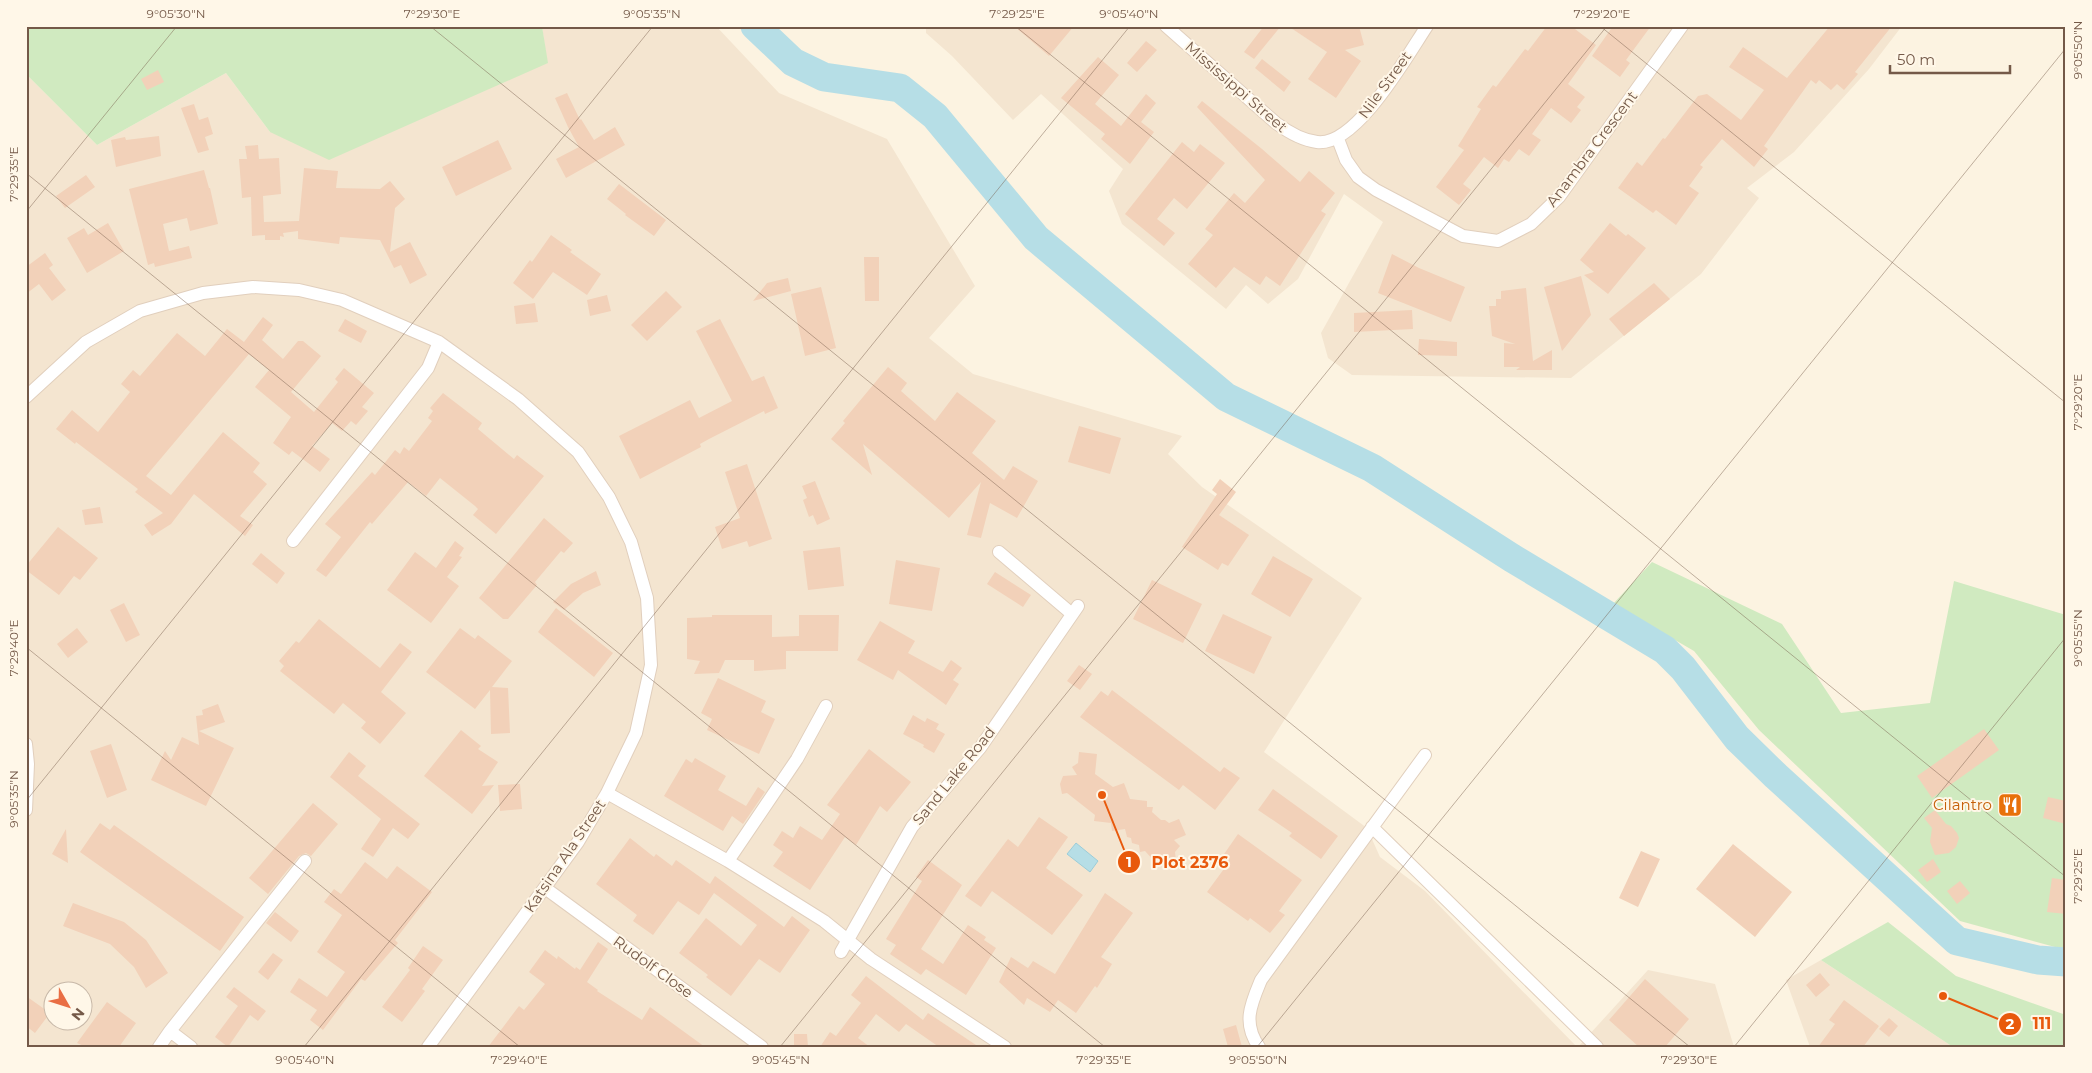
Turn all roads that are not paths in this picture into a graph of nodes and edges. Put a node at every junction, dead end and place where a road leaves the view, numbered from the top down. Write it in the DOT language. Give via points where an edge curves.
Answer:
graph roads {
  1 [pos="1166,26"];
  2 [pos="1428,26"];
  3 [pos="1682,26"];
  4 [pos="1338,139"];
  5 [pos="439,342"];
  6 [pos="26,397"];
  7 [pos="293,541"];
  8 [pos="999,552"];
  9 [pos="826,706"];
  10 [pos="26,744"];
  11 [pos="1425,755"];
  12 [pos="608,793"];
  13 [pos="26,810"];
  14 [pos="1372,827"];
  15 [pos="728,860"];
  16 [pos="306,861"];
  17 [pos="545,888"];
  18 [pos="849,941"];
  19 [pos="841,952"];
  20 [pos="170,1031"];
  21 [pos="159,1047"];
  22 [pos="191,1047"];
  23 [pos="428,1047"];
  24 [pos="762,1047"];
  25 [pos="1004,1047"];
  26 [pos="1259,1047"];
  27 [pos="1597,1047"];
  1 -- 4 [label="street, Mississippi Street" via="1293,136 1318,143"];
  2 -- 4 [label="street, Nile Street" via="1373,106"];
  3 -- 4 [label="street, Anambra Crescent" via="1559,197 1531,224 1498,241 1463,236 1376,190 1358,176 1346,160"];
  5 -- 6 [label="street, Katsina Ala Street" via="342,300 299,290 253,288 203,293 140,311 86,342"];
  5 -- 7 [label="street" via="428,368"];
  5 -- 12 [label="street, Katsina Ala Street" via="518,399 578,452 610,497 631,542 648,598 651,664 636,733"];
  8 -- 18 [label="street, Sand Lake Road" via="1075,610 980,748 912,827"];
  9 -- 15 [label="street" via="797,759"];
  10 -- 13 [label="street"];
  11 -- 14 [label="street"];
  12 -- 15 [label="street"];
  12 -- 17 [label="street, Katsina Ala Street"];
  14 -- 26 [label="street" via="1261,980 1249,1008 1252,1036"];
  14 -- 27 [label="street"];
  15 -- 18 [label="street" via="824,921"];
  16 -- 20 [label="street"];
  17 -- 23 [label="street, Katsina Ala Street"];
  17 -- 24 [label="street, Rudolf Close"];
  18 -- 19 [label="street, Sand Lake Road"];
  18 -- 25 [label="street" via="872,960"];
  20 -- 21 [label="street"];
  20 -- 22 [label="street"];
}
